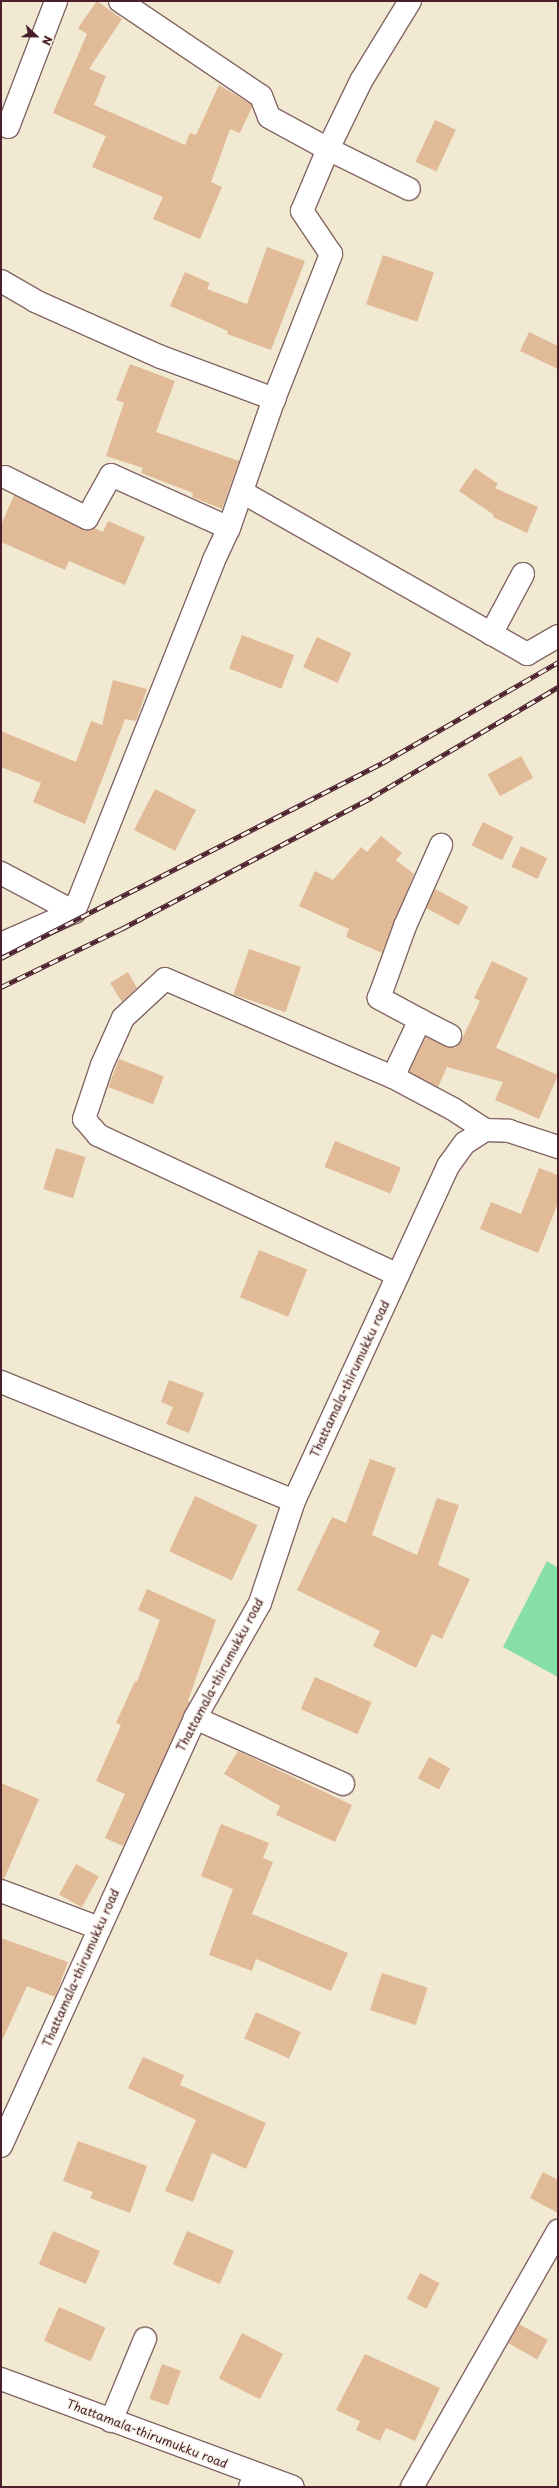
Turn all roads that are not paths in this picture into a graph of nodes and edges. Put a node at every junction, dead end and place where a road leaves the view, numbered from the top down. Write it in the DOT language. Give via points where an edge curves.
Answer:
graph roads {
  1 [pos="56,1"];
  2 [pos="120,1"];
  3 [pos="410,1"];
  4 [pos="8,127"];
  5 [pos="328,149"];
  6 [pos="409,189"];
  7 [pos="1,281"];
  8 [pos="274,399"];
  9 [pos="5,477"];
  10 [pos="242,492"];
  11 [pos="229,528"];
  12 [pos="523,574"];
  13 [pos="491,634"];
  14 [pos="558,636"];
  15 [pos="441,845"];
  16 [pos="1,873"];
  17 [pos="74,912"];
  18 [pos="1,944"];
  19 [pos="420,1020"];
  20 [pos="450,1035"];
  21 [pos="393,1077"];
  22 [pos="485,1130"];
  23 [pos="558,1147"];
  24 [pos="398,1275"];
  25 [pos="1,1382"];
  26 [pos="294,1501"];
  27 [pos="195,1718"];
  28 [pos="344,1784"];
  29 [pos="1,1891"];
  30 [pos="99,1928"];
  31 [pos="1,2146"];
  32 [pos="558,2231"];
  33 [pos="145,2340"];
  34 [pos="1,2379"];
  35 [pos="111,2420"];
  36 [pos="252,2481"];
  37 [pos="293,2487"];
  38 [pos="412,2487"];
  1 -- 4 [label="street"];
  2 -- 5 [label="street" via="261,96 269,117"];
  3 -- 5 [label="street" via="361,82"];
  5 -- 6 [label="street"];
  5 -- 8 [label="street" via="302,211 332,254"];
  7 -- 8 [label="street" via="35,301 161,357"];
  8 -- 10 [label="street"];
  9 -- 11 [label="street" via="88,518 111,475"];
  10 -- 11 [label="street"];
  10 -- 13 [label="street"];
  11 -- 17 [label="street"];
  12 -- 13 [label="street"];
  13 -- 14 [label="street" via="526,654"];
  15 -- 19 [label="street" via="405,926 379,998"];
  16 -- 17 [label="street"];
  17 -- 18 [label="street"];
  19 -- 20 [label="street"];
  19 -- 21 [label="street"];
  21 -- 22 [label="street" via="453,1109"];
  21 -- 24 [label="street" via="165,979 123,1018 102,1065 84,1119 98,1135"];
  22 -- 23 [label="street" via="509,1131"];
  22 -- 24 [label="street, Thattamala-thirumukku road" via="465,1143 448,1166"];
  24 -- 26 [label="street, Thattamala-thirumukku road"];
  25 -- 26 [label="street"];
  26 -- 27 [label="street, Thattamala-thirumukku road" via="260,1602"];
  27 -- 28 [label="street"];
  27 -- 30 [label="street, Thattamala-thirumukku road"];
  29 -- 30 [label="street"];
  30 -- 31 [label="street, Thattamala-thirumukku road"];
  32 -- 38 [label="street"];
  33 -- 35 [label="street"];
  34 -- 35 [label="street, Thattamala-thirumukku road"];
  35 -- 36 [label="street, Thattamala-thirumukku road"];
  36 -- 37 [label="street, Thattamala-thirumukku road"];
}
